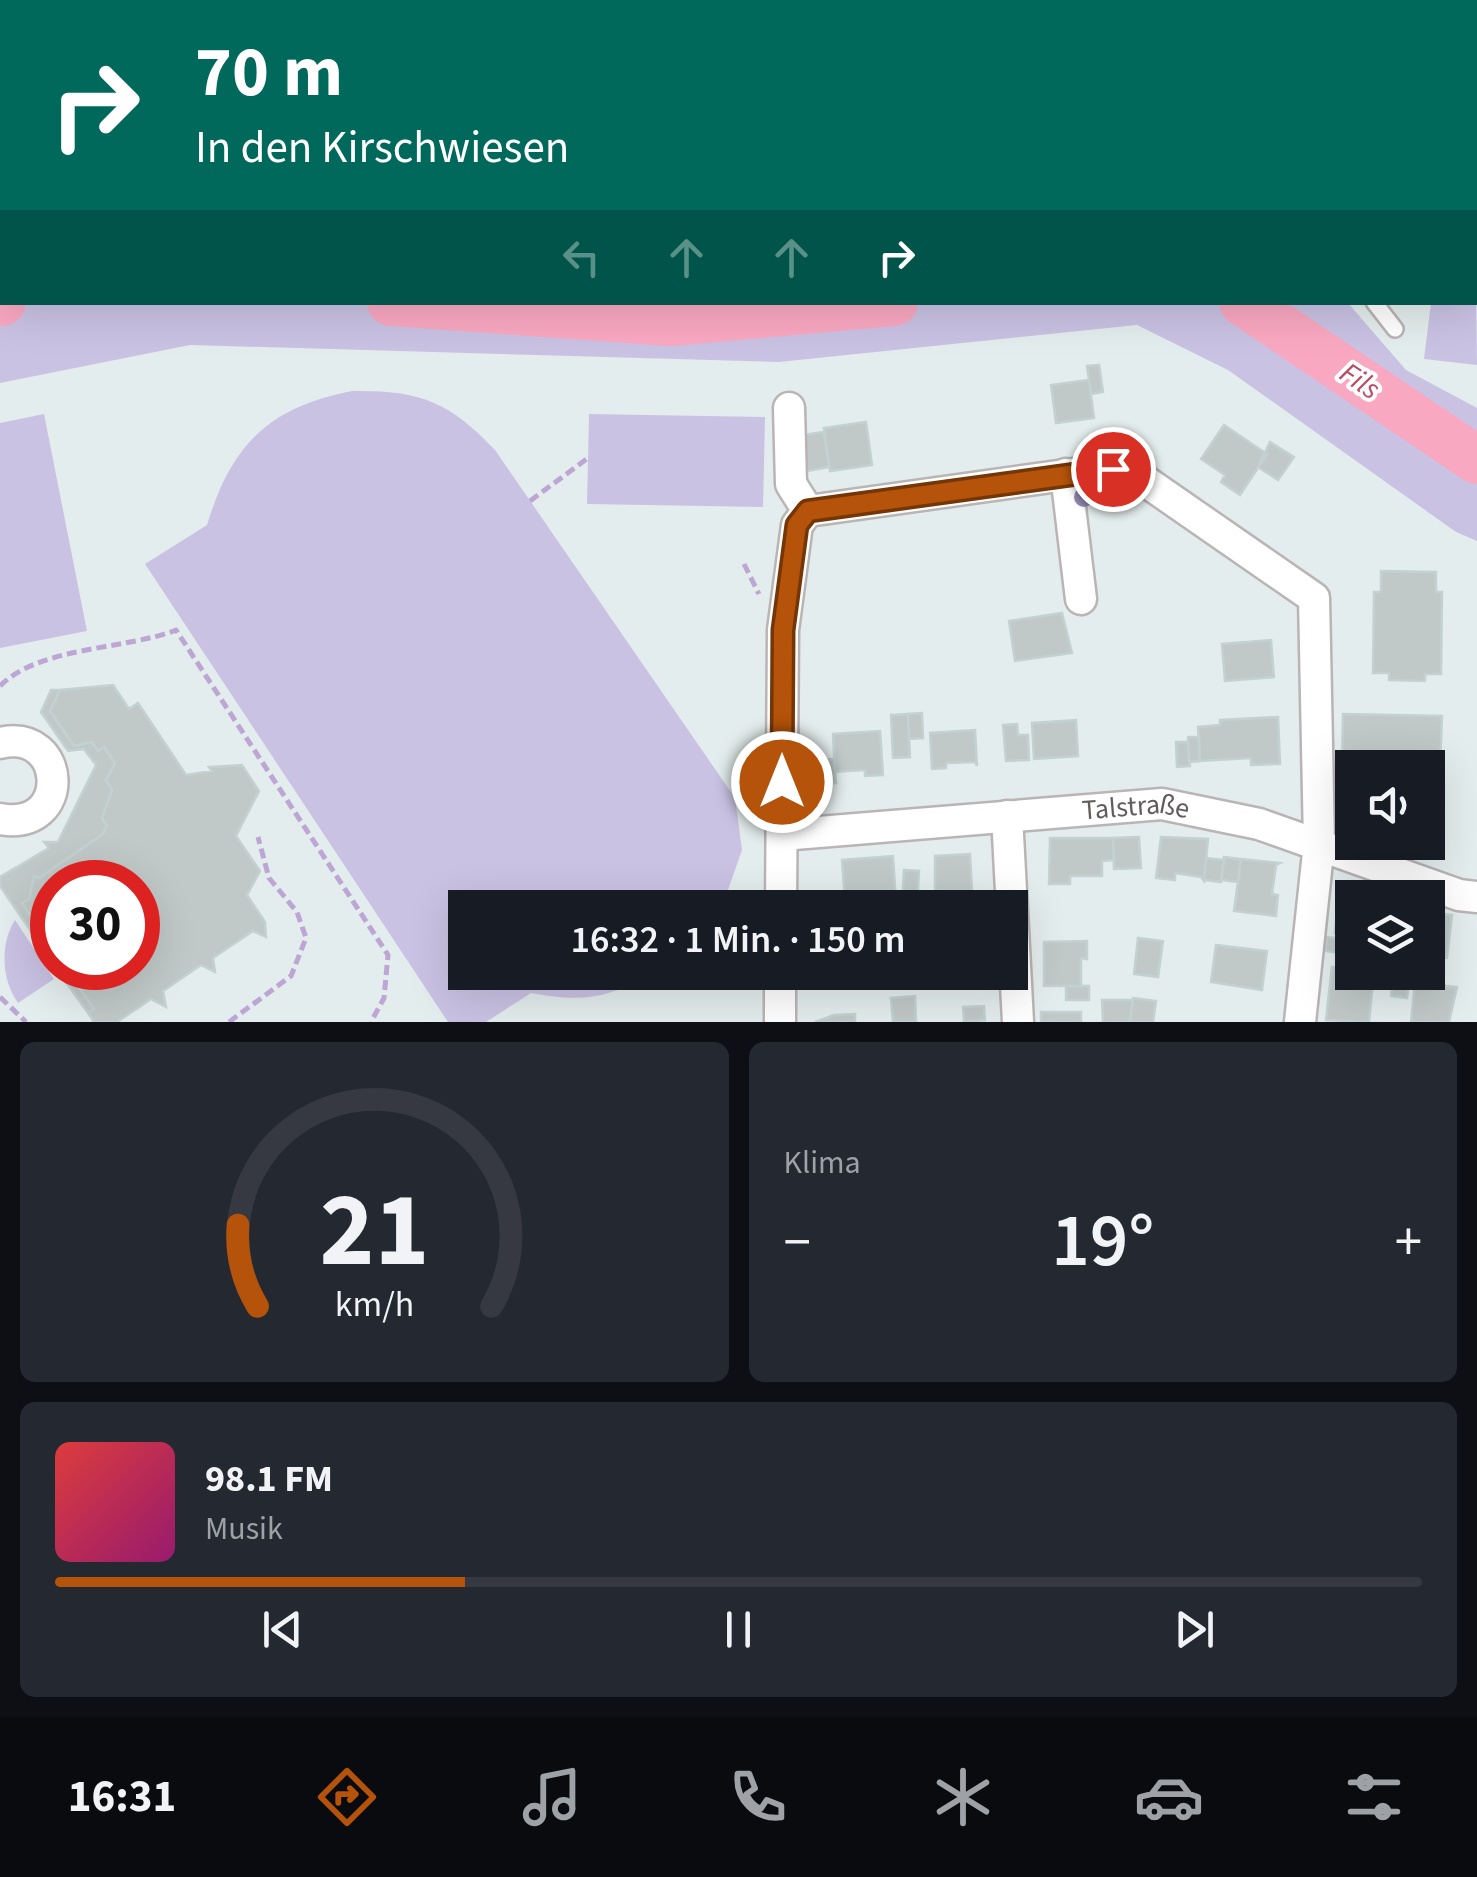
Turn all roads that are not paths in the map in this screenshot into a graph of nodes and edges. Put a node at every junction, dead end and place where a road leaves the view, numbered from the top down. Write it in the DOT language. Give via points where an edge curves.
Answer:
graph roads {
  1 [pos="1376,305"];
  2 [pos="1395,329"];
  3 [pos="790,408"];
  4 [pos="1066,474"];
  5 [pos="808,511"];
  6 [pos="1080,600"];
  7 [pos="0,744"];
  8 [pos="1007,816"];
  9 [pos="0,820"];
  10 [pos="782,835"];
  11 [pos="1319,843"];
  12 [pos="781,890"];
  13 [pos="1477,897"];
  14 [pos="780,990"];
  15 [pos="780,1022"];
  16 [pos="1018,1022"];
  17 [pos="1300,1022"];
  1 -- 2 [label="lane"];
  3 -- 5 [label="street" via="791,484"];
  4 -- 5 [label="street"];
  4 -- 6 [label="street"];
  4 -- 11 [label="street" via="1135,474 1314,598"];
  5 -- 10 [label="street" via="797,525 783,630"];
  7 -- 9 [label="street" via="16,741 40,750 54,784 36,814"];
  8 -- 10 [label="street, Talstraße"];
  8 -- 11 [label="street, Talstraße" via="1162,804"];
  8 -- 16 [label="street"];
  10 -- 12 [label="street"];
  11 -- 13 [label="street, Talstraße"];
  11 -- 17 [label="street"];
  14 -- 15 [label="street"];
}
